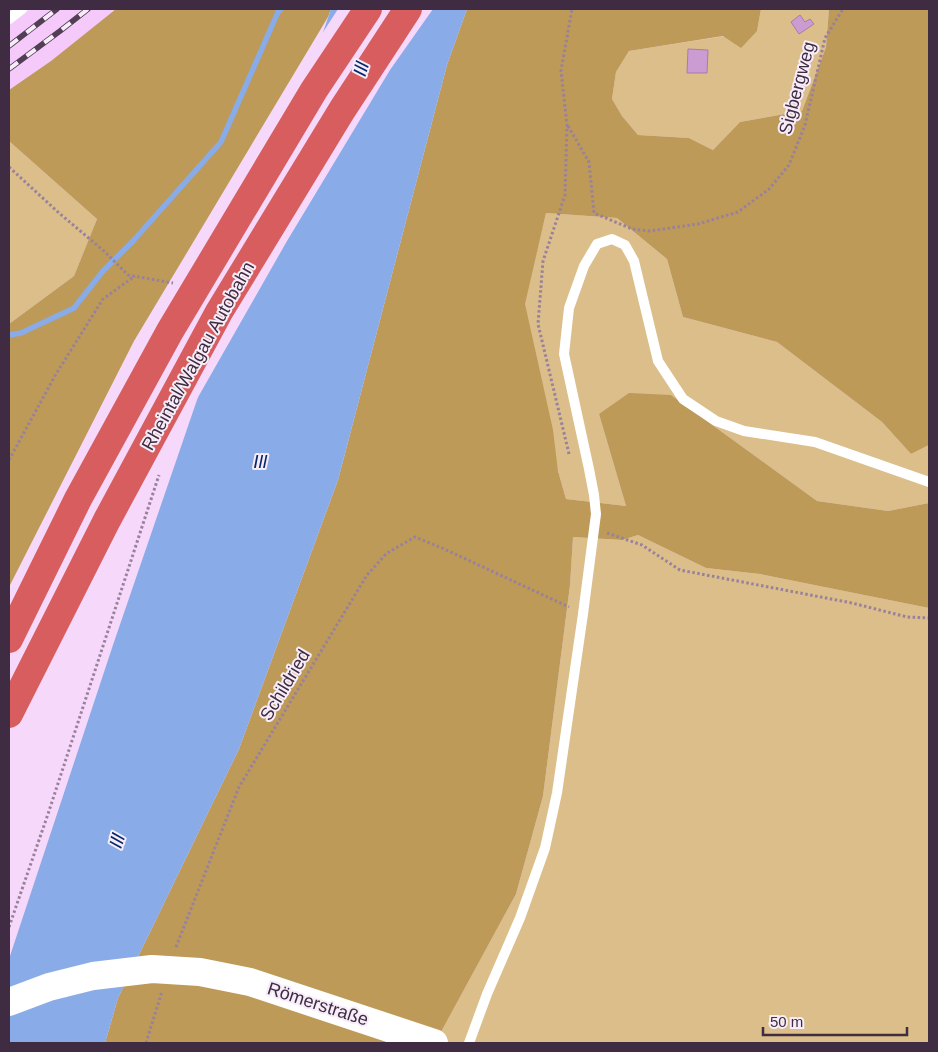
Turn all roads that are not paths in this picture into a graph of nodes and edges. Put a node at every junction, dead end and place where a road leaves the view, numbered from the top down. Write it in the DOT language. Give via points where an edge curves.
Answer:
graph roads {
  1 [pos="22,9"];
  2 [pos="368,9"];
  3 [pos="408,9"];
  4 [pos="9,20"];
  5 [pos="929,482"];
  6 [pos="9,639"];
  7 [pos="9,714"];
  8 [pos="9,1002"];
  9 [pos="434,1043"];
  10 [pos="469,1043"];
  1 -- 4 [label="lane"];
  2 -- 6 [label="highway, Rheintal/Walgau Autobahn" via="314,90 170,331 78,499"];
  3 -- 7 [label="highway, Rheintal/Walgau Autobahn" via="342,110 219,312 107,520"];
  5 -- 10 [label="lane" via="815,442 744,431 716,422 683,399 658,361 634,261 625,245 612,239 597,244 584,266 569,308 564,354 596,514 557,793 545,848"];
  8 -- 9 [label="main road, Römerstraße" via="49,987 93,976 152,969 200,972 250,982"];
}
